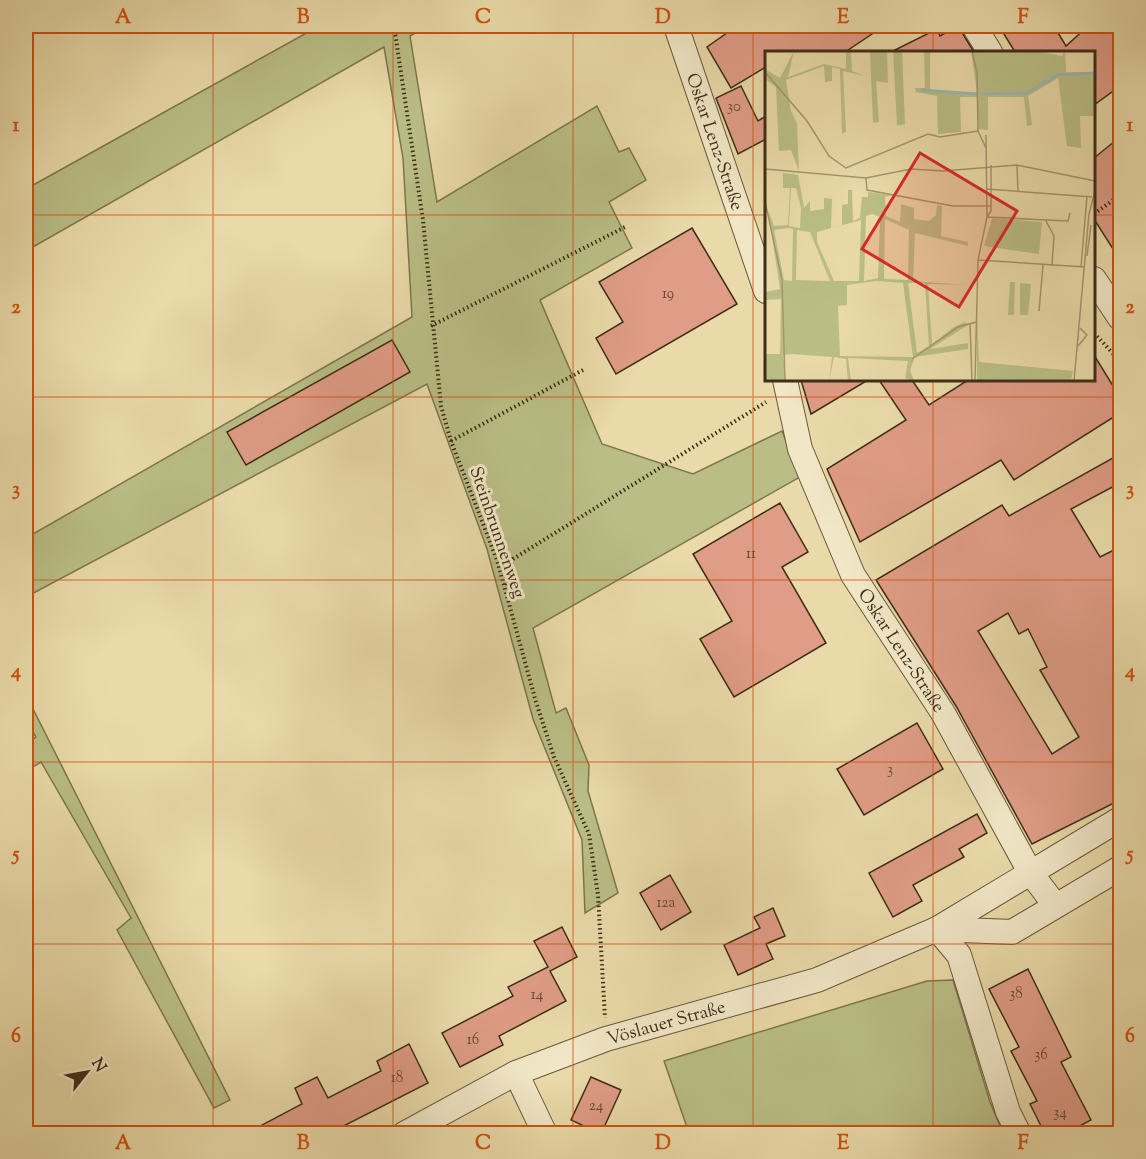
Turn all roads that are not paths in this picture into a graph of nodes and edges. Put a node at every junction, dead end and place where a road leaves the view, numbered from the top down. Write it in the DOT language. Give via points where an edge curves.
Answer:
graph roads {
  1 [pos="676,26"];
  2 [pos="974,26"];
  3 [pos="989,51"];
  4 [pos="1095,280"];
  5 [pos="765,288"];
  6 [pos="1120,318"];
  7 [pos="786,384"];
  8 [pos="1120,819"];
  9 [pos="1120,868"];
  10 [pos="1030,872"];
  11 [pos="1055,905"];
  12 [pos="937,929"];
  13 [pos="516,1073"];
  14 [pos="405,1134"];
  15 [pos="545,1134"];
  16 [pos="1019,1134"];
  1 -- 5 [label="street, Oskar Lenz-Straße"];
  2 -- 3 [label="street"];
  4 -- 6 [label="street"];
  7 -- 10 [label="street, Oskar Lenz-Straße" via="800,449 853,575 943,712"];
  8 -- 10 [label="street, Vöslauer Straße"];
  9 -- 11 [label="street, Vöslauer Straße"];
  10 -- 11 [label="street, Oskar Lenz-Straße"];
  10 -- 12 [label="street, Vöslauer Straße"];
  11 -- 12 [label="street, Vöslauer Straße" via="1012,932"];
  12 -- 13 [label="street, Vöslauer Straße" via="817,980 606,1039"];
  12 -- 16 [label="street" via="959,955 1008,1113"];
  13 -- 14 [label="street, Vöslauer Straße"];
  13 -- 15 [label="street"];
}
